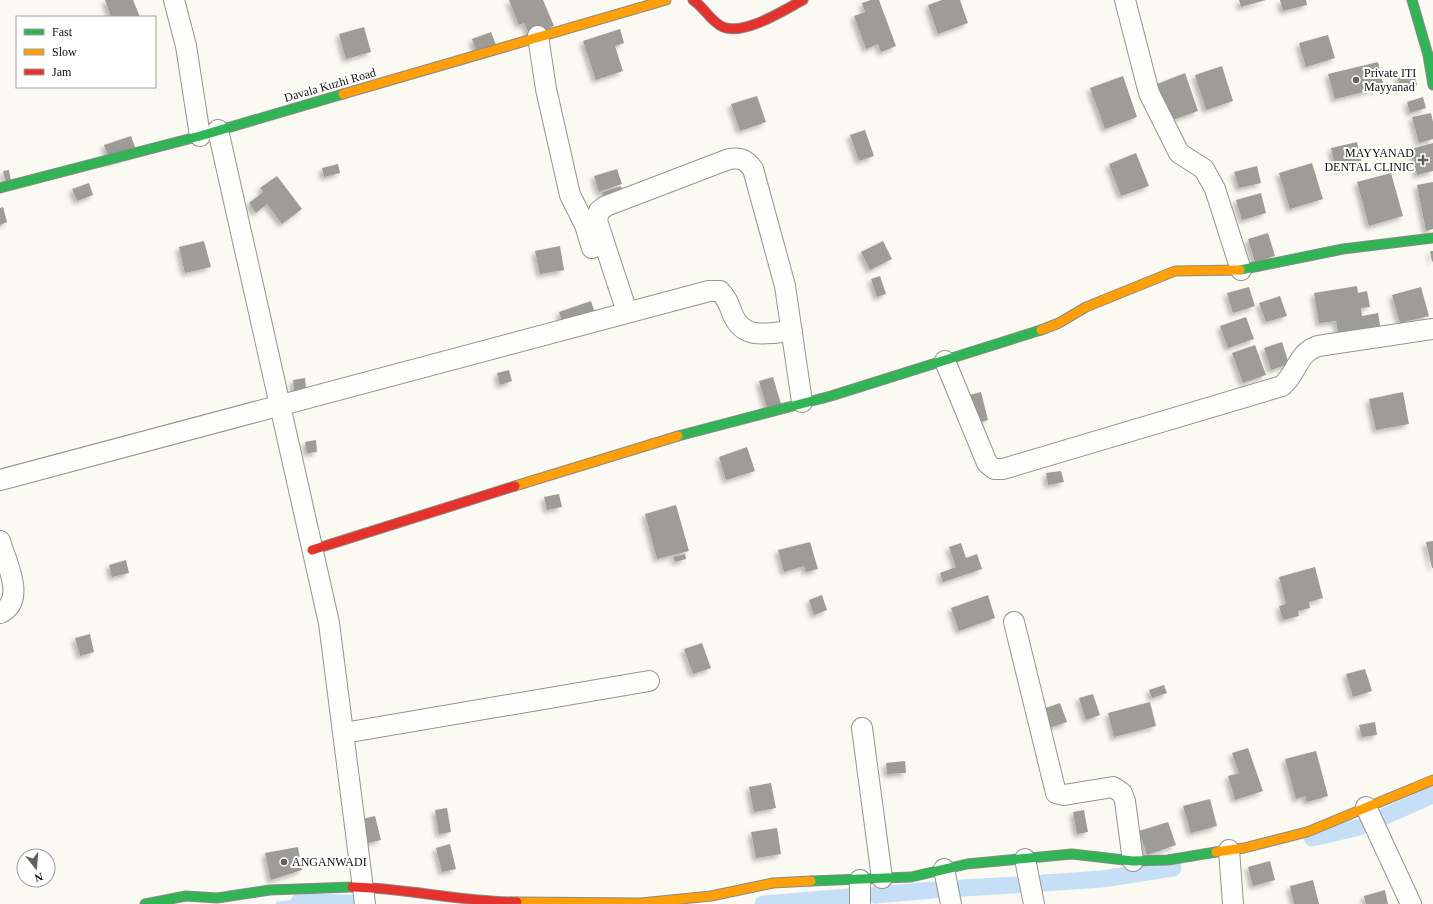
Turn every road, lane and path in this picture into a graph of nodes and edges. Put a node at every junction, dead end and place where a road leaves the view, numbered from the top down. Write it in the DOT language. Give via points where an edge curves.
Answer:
graph roads {
  1 [pos="174,0"];
  2 [pos="666,0"];
  3 [pos="803,0"];
  4 [pos="1125,0"];
  5 [pos="1412,0"];
  6 [pos="697,1"];
  7 [pos="538,36"];
  8 [pos="1433,85"];
  9 [pos="209,133"];
  10 [pos="0,188"];
  11 [pos="1433,238"];
  12 [pos="1241,270"];
  13 [pos="620,314"];
  14 [pos="1433,329"];
  15 [pos="792,331"];
  16 [pos="945,361"];
  17 [pos="802,402"];
  18 [pos="280,404"];
  19 [pos="0,480"];
  20 [pos="0,541"];
  21 [pos="312,550"];
  22 [pos="0,613"];
  23 [pos="1014,622"];
  24 [pos="649,681"];
  25 [pos="862,728"];
  26 [pos="344,733"];
  27 [pos="1433,780"];
  28 [pos="1366,807"];
  29 [pos="1229,850"];
  30 [pos="1025,858"];
  31 [pos="1133,861"];
  32 [pos="944,869"];
  33 [pos="882,878"];
  34 [pos="860,880"];
  35 [pos="365,896"];
  36 [pos="145,904"];
  37 [pos="860,904"];
  38 [pos="951,904"];
  39 [pos="1034,904"];
  40 [pos="1233,904"];
  41 [pos="1410,904"];
  1 -- 9 [label="street"];
  2 -- 7 [label="street, Davala Kuzhi Road"];
  3 -- 6 [label="street" via="736,30 723,28"];
  4 -- 12 [label="street" via="1149,93 1179,153 1204,169 1215,189"];
  5 -- 8 [label="street" via="1428,55"];
  7 -- 9 [label="street, Davala Kuzhi Road"];
  7 -- 13 [label="street" via="546,89 570,195 585,225"];
  9 -- 10 [label="street, Davala Kuzhi Road"];
  9 -- 18 [label="street"];
  11 -- 12 [label="street" via="1343,249"];
  12 -- 16 [label="street" via="1175,270 1086,307 1028,336"];
  13 -- 15 [label="street" via="709,290 720,291 726,297 740,328 750,333"];
  13 -- 15 [label="street" via="597,221 599,212 606,206 736,158 746,160 753,169 785,286"];
  13 -- 18 [label="street"];
  14 -- 16 [label="street" via="1308,349 1282,386 1003,469 994,469 987,463"];
  15 -- 17 [label="street"];
  16 -- 17 [label="street" via="831,396"];
  17 -- 21 [label="street" via="659,441"];
  18 -- 19 [label="street"];
  18 -- 21 [label="street"];
  20 -- 22 [label="street" via="15,593 13,602 7,610"];
  21 -- 26 [label="street" via="329,623"];
  23 -- 31 [label="street" via="1056,793 1064,796 1113,787 1122,793"];
  24 -- 26 [label="street"];
  25 -- 33 [label="street"];
  26 -- 35 [label="street"];
  27 -- 28 [label="street"];
  28 -- 29 [label="street" via="1307,832"];
  28 -- 41 [label="street"];
  29 -- 31 [label="street" via="1168,860"];
  29 -- 40 [label="street"];
  30 -- 31 [label="street" via="1072,854"];
  30 -- 32 [label="street"];
  30 -- 39 [label="street"];
  32 -- 33 [label="street" via="911,877"];
  32 -- 38 [label="street"];
  33 -- 34 [label="street"];
  34 -- 35 [label="street" via="773,883 711,896 641,903 492,902"];
  34 -- 37 [label="street"];
  35 -- 36 [label="street" via="328,887 270,890 217,898 186,896"];
}
